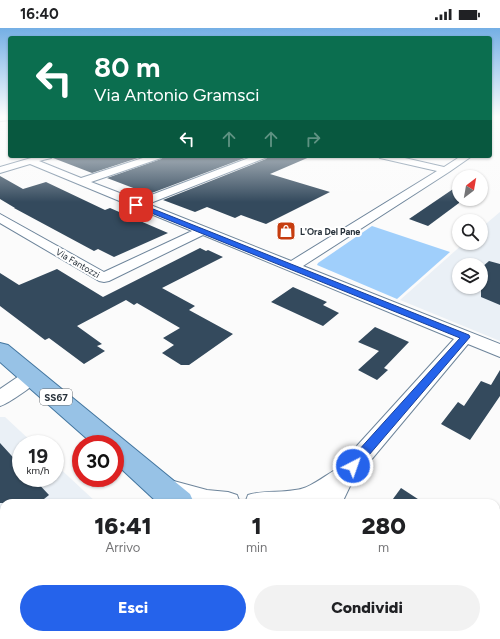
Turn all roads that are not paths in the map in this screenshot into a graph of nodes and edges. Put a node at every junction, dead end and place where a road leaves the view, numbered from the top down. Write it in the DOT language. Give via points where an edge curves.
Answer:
graph roads {
  1 [pos="41,158"];
  2 [pos="152,158"];
  3 [pos="257,158"];
  4 [pos="392,158"];
  5 [pos="464,158"];
  6 [pos="30,161"];
  7 [pos="0,170"];
  8 [pos="446,170"];
  9 [pos="80,182"];
  10 [pos="136,205"];
  11 [pos="0,218"];
  12 [pos="202,231"];
  13 [pos="292,267"];
  14 [pos="465,337"];
  15 [pos="0,350"];
  16 [pos="500,351"];
  17 [pos="32,377"];
  18 [pos="0,399"];
  19 [pos="100,435"];
  20 [pos="124,456"];
  21 [pos="343,476"];
  22 [pos="170,495"];
  23 [pos="195,499"];
  24 [pos="303,499"];
  25 [pos="332,499"];
  1 -- 6 [label="street"];
  2 -- 9 [label="street"];
  3 -- 10 [label="street"];
  4 -- 8 [label="street"];
  5 -- 8 [label="street"];
  6 -- 7 [label="street"];
  6 -- 9 [label="street"];
  8 -- 13 [label="street"];
  9 -- 10 [label="street"];
  10 -- 12 [label="street"];
  11 -- 12 [label="street, Via Fantozzi" via="104,278"];
  12 -- 13 [label="street"];
  13 -- 14 [label="street"];
  14 -- 16 [label="street"];
  14 -- 21 [label="street"];
  15 -- 17 [label="main road, SS67"];
  17 -- 18 [label="street"];
  17 -- 19 [label="main road, SS67"];
  20 -- 22 [label="main road"];
  21 -- 24 [label="street"];
  21 -- 25 [label="street"];
  22 -- 23 [label="street"];
}
